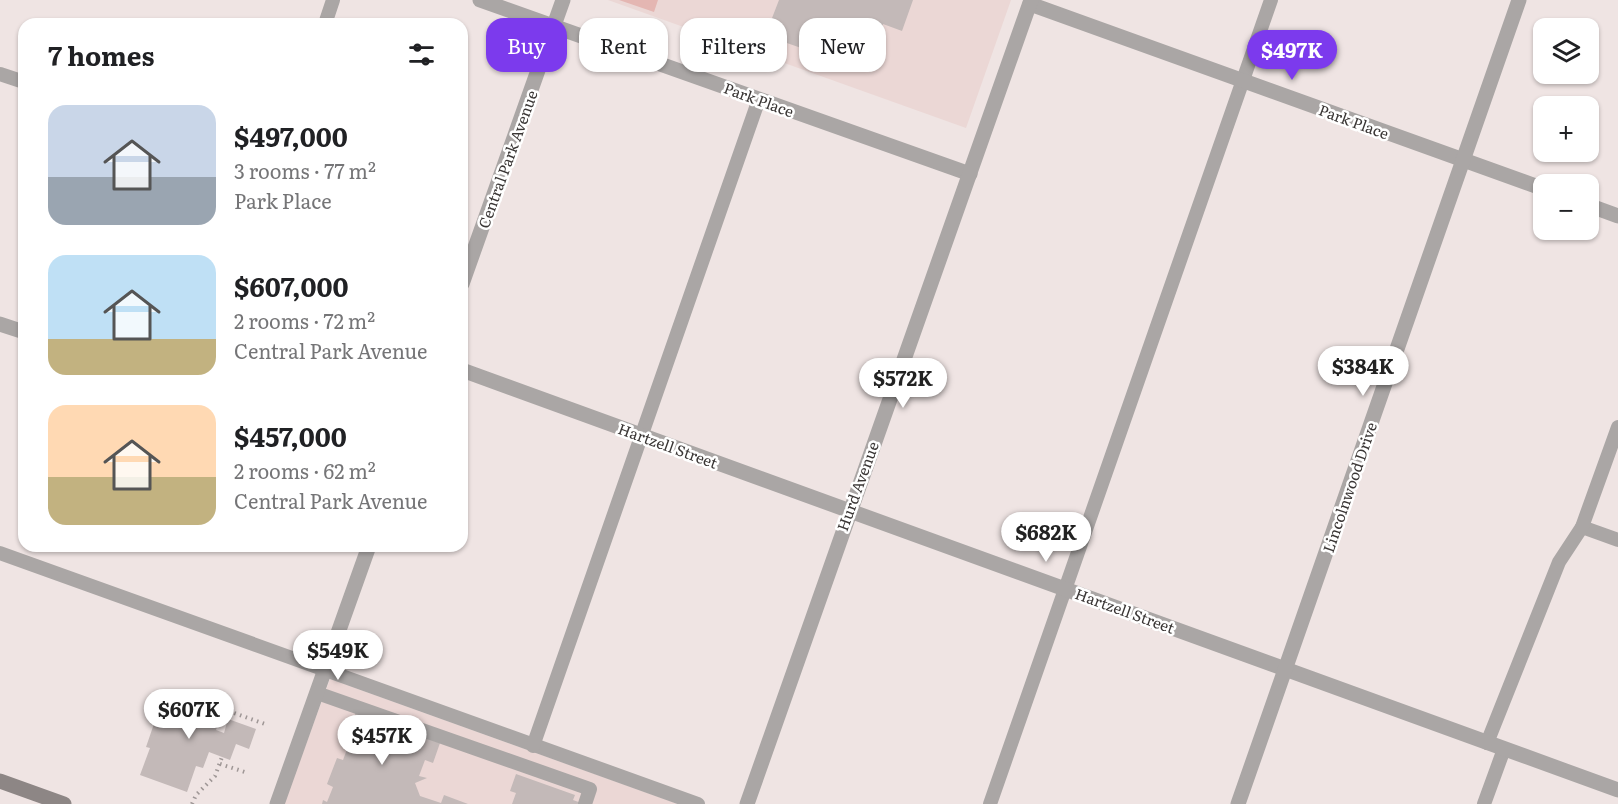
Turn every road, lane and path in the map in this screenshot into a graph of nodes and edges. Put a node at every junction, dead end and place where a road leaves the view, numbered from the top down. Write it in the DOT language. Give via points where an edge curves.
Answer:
graph roads {
  1 [pos="333,0"];
  2 [pos="480,0"];
  3 [pos="563,0"];
  4 [pos="1271,0"];
  5 [pos="1519,0"];
  6 [pos="1031,2"];
  7 [pos="327,18"];
  8 [pos="531,18"];
  9 [pos="557,18"];
  10 [pos="567,31"];
  11 [pos="538,72"];
  12 [pos="0,74"];
  13 [pos="18,80"];
  14 [pos="1243,81"];
  15 [pos="759,99"];
  16 [pos="1463,160"];
  17 [pos="970,174"];
  18 [pos="1533,185"];
  19 [pos="1599,209"];
  20 [pos="1618,216"];
  21 [pos="468,267"];
  22 [pos="0,324"];
  23 [pos="18,331"];
  24 [pos="468,372"];
  25 [pos="1618,427"];
  26 [pos="642,436"];
  27 [pos="848,511"];
  28 [pos="1582,527"];
  29 [pos="1618,540"];
  30 [pos="367,552"];
  31 [pos="0,553"];
  32 [pos="1066,588"];
  33 [pos="1285,669"];
  34 [pos="324,672"];
  35 [pos="317,693"];
  36 [pos="223,709"];
  37 [pos="265,724"];
  38 [pos="1487,743"];
  39 [pos="533,746"];
  40 [pos="1504,749"];
  41 [pos="222,757"];
  42 [pos="220,764"];
  43 [pos="248,773"];
  44 [pos="0,781"];
  45 [pos="1618,790"];
  46 [pos="64,804"];
  47 [pos="192,804"];
  48 [pos="277,804"];
  49 [pos="585,804"];
  50 [pos="698,804"];
  51 [pos="747,804"];
  52 [pos="990,804"];
  53 [pos="1238,804"];
  54 [pos="1484,804"];
  1 -- 7 [label="lane"];
  2 -- 8 [label="street, Park Place"];
  3 -- 9 [label="street, Central Park Avenue"];
  4 -- 14 [label="lane"];
  5 -- 16 [label="street, Lincolnwood Drive"];
  6 -- 14 [label="street, Park Place"];
  6 -- 17 [label="street, Hurd Avenue"];
  10 -- 15 [label="street, Park Place"];
  11 -- 21 [label="street, Central Park Avenue"];
  12 -- 13 [label="lane"];
  14 -- 16 [label="street, Park Place"];
  14 -- 32 [label="lane"];
  15 -- 17 [label="street, Park Place"];
  15 -- 26 [label="lane"];
  16 -- 18 [label="street, Park Place"];
  16 -- 33 [label="street, Lincolnwood Drive"];
  17 -- 27 [label="street, Hurd Avenue"];
  19 -- 20 [label="street"];
  22 -- 23 [label="street"];
  24 -- 26 [label="street, Hartzell Street"];
  25 -- 28 [label="lane"];
  26 -- 27 [label="street, Hartzell Street"];
  26 -- 39 [label="lane"];
  27 -- 32 [label="street, Hartzell Street"];
  27 -- 51 [label="street, Hurd Avenue"];
  28 -- 29 [label="lane"];
  28 -- 38 [label="lane" via="1559,562"];
  30 -- 34 [label="street"];
  31 -- 34 [label="lane"];
  32 -- 33 [label="street, Hartzell Street"];
  32 -- 52 [label="lane"];
  33 -- 38 [label="street, Hartzell Street"];
  33 -- 53 [label="street, Lincolnwood Drive"];
  34 -- 35 [label="street"];
  34 -- 39 [label="lane"];
  35 -- 48 [label="street"];
  35 -- 49 [label="lane" via="590,789"];
  36 -- 37 [label="path"];
  38 -- 40 [label="street, Hartzell Street"];
  39 -- 50 [label="lane"];
  40 -- 45 [label="street, Hartzell Street"];
  40 -- 54 [label="lane"];
  41 -- 42 [label="path"];
  42 -- 43 [label="path"];
  42 -- 47 [label="path"];
  44 -- 46 [label="main road"];
}
